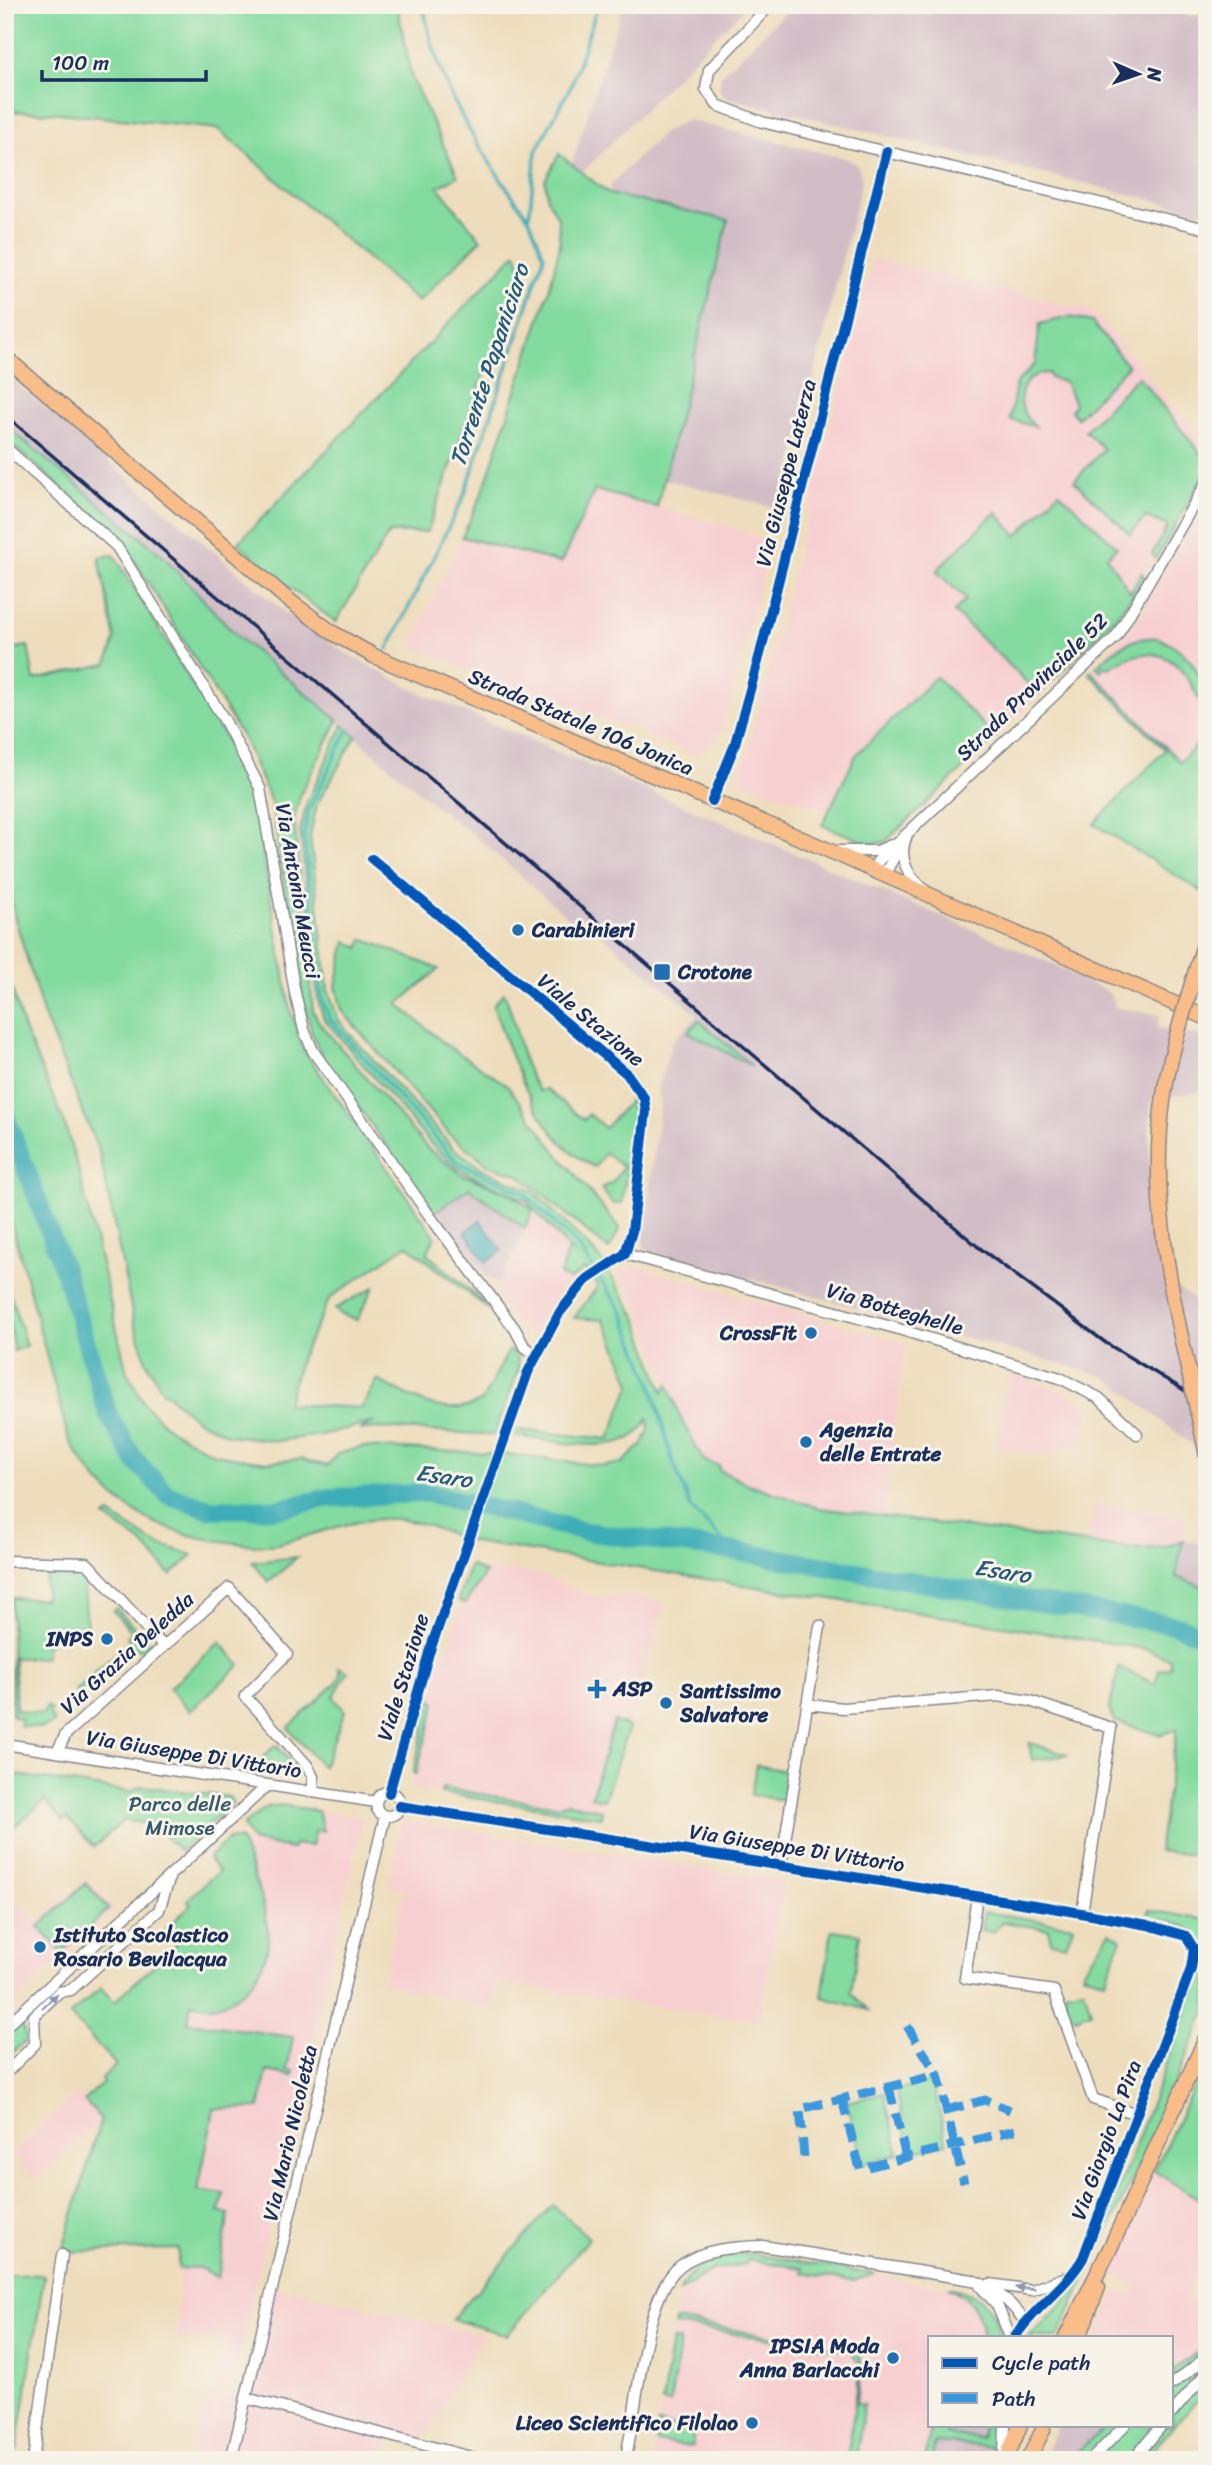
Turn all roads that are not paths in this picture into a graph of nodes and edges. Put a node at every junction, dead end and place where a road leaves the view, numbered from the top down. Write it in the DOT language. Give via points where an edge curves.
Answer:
graph roads {
  1 [pos="770,5"];
  2 [pos="887,151"];
  3 [pos="1207,229"];
  4 [pos="5,357"];
  5 [pos="5,447"];
  6 [pos="1207,482"];
  7 [pos="712,801"];
  8 [pos="908,834"];
  9 [pos="828,850"];
  10 [pos="372,859"];
  11 [pos="876,872"];
  12 [pos="938,901"];
  13 [pos="1207,935"];
  14 [pos="1148,995"];
  15 [pos="1207,1011"];
  16 [pos="1207,1018"];
  17 [pos="625,1254"];
  18 [pos="536,1355"];
  19 [pos="1137,1434"];
  20 [pos="1207,1456"];
  21 [pos="5,1561"];
  22 [pos="820,1626"];
  23 [pos="163,1646"];
  24 [pos="807,1704"];
  25 [pos="5,1744"];
  26 [pos="57,1752"];
  27 [pos="268,1785"];
  28 [pos="313,1793"];
  29 [pos="389,1793"];
  30 [pos="376,1802"];
  31 [pos="399,1806"];
  32 [pos="385,1816"];
  33 [pos="781,1865"];
  34 [pos="169,1878"];
  35 [pos="977,1896"];
  36 [pos="1082,1913"];
  37 [pos="1186,1936"];
  38 [pos="5,2027"];
  39 [pos="1207,2036"];
  40 [pos="5,2074"];
  41 [pos="1136,2114"];
  42 [pos="1114,2240"];
  43 [pos="62,2255"];
  44 [pos="1074,2273"];
  45 [pos="972,2280"];
  46 [pos="1025,2321"];
  47 [pos="1013,2336"];
  48 [pos="1014,2336"];
  49 [pos="1066,2336"];
  50 [pos="1079,2336"];
  51 [pos="1207,2357"];
  52 [pos="1207,2372"];
  53 [pos="1174,2382"];
  54 [pos="246,2398"];
  55 [pos="1174,2411"];
  56 [pos="1005,2426"];
  57 [pos="1021,2426"];
  58 [pos="1023,2426"];
  59 [pos="1124,2426"];
  60 [pos="1161,2426"];
  61 [pos="1046,2427"];
  62 [pos="33,2460"];
  63 [pos="231,2460"];
  64 [pos="482,2460"];
  65 [pos="625,2460"];
  66 [pos="1005,2460"];
  67 [pos="1028,2460"];
  68 [pos="1091,2460"];
  69 [pos="1133,2460"];
  1 -- 2 [label="street" via="709,70 706,89 717,105 762,122"];
  2 -- 3 [label="street"];
  2 -- 7 [label="street, Via Giuseppe Laterza" via="760,654 734,747"];
  4 -- 7 [label="main road, Strada Statale 106 Jonica" via="275,589 333,633 374,656"];
  5 -- 18 [label="street, Via Antonio Meucci" via="117,547 225,721 263,800 295,993 313,1051 524,1346"];
  6 -- 8 [label="street, Strada Provinciale 52" via="1116,637"];
  7 -- 9 [label="main road, Strada Statale 106 Jonica"];
  8 -- 9 [label="street" via="877,850"];
  8 -- 11 [label="street" via="888,868"];
  8 -- 12 [label="street" via="901,855 905,867"];
  9 -- 11 [label="main road, Strada Statale 106 Jonica"];
  10 -- 17 [label="street, Viale Stazione" via="639,1087 646,1111 632,1231"];
  11 -- 12 [label="main road, Strada Statale 106 Jonica"];
  12 -- 14 [label="main road, Strada Statale 106 Jonica"];
  13 -- 20 [label="main road, bridge" via="1163,1101 1159,1182 1170,1274"];
  14 -- 15 [label="main road"];
  14 -- 16 [label="main road, Strada Statale 106 Jonica"];
  17 -- 18 [label="street" via="586,1280"];
  17 -- 19 [label="street, Via Botteghelle" via="1060,1378 1099,1398"];
  18 -- 29 [label="street, Viale Stazione" via="456,1573"];
  21 -- 23 [label="street" via="87,1563"];
  22 -- 24 [label="street"];
  23 -- 26 [label="street, Via Grazia Deledda" via="66,1734"];
  23 -- 28 [label="street, Via Grazia Deledda" via="229,1588 287,1654 245,1696 307,1765"];
  24 -- 33 [label="street"];
  24 -- 36 [label="street" via="843,1708 998,1696 1030,1701 1111,1728"];
  25 -- 26 [label="street, Via Giuseppe Di Vittorio"];
  26 -- 27 [label="street, Via Giuseppe Di Vittorio"];
  27 -- 28 [label="street, Via Giuseppe Di Vittorio"];
  27 -- 34 [label="street"];
  28 -- 30 [label="street, Via Giuseppe Di Vittorio"];
  29 -- 30 [label="street"];
  29 -- 31 [label="street" via="396,1796"];
  30 -- 32 [label="street"];
  31 -- 32 [label="street" via="396,1813"];
  31 -- 33 [label="street, Via Giuseppe Di Vittorio"];
  32 -- 54 [label="street, Via Mario Nicoletta"];
  33 -- 35 [label="street, Via Giuseppe Di Vittorio"];
  34 -- 38 [label="street"];
  40 -- 34 [label="street, one-way" via="36,2044 34,2016 59,1992 71,1990 159,1910"];
  35 -- 36 [label="street, Via Giuseppe Di Vittorio"];
  35 -- 41 [label="street" via="965,1978 1054,1991 1093,2099"];
  36 -- 37 [label="street, Via Giuseppe Di Vittorio"];
  37 -- 41 [label="street, Via Giorgio La Pira" via="1194,1949 1191,1969"];
  39 -- 42 [label="main road"];
  41 -- 44 [label="street, Via Giorgio La Pira"];
  42 -- 49 [label="main road"];
  42 -- 50 [label="main road"];
  43 -- 62 [label="street"];
  44 -- 45 [label="street, one-way" via="1032,2290"];
  44 -- 46 [label="street, Via Giorgio La Pira"];
  45 -- 46 [label="street" via="1008,2299"];
  45 -- 47 [label="street" via="993,2300"];
  45 -- 65 [label="street" via="763,2246 705,2253 680,2266 653,2311"];
  46 -- 48 [label="street, Via Giorgio La Pira"];
  51 -- 53 [label="street"];
  52 -- 55 [label="street"];
  54 -- 63 [label="street, Via Mario Nicoletta"];
  54 -- 64 [label="street"];
  56 -- 66 [label="street"];
  57 -- 66 [label="main road"];
  58 -- 61 [label="main road" via="1032,2431"];
  59 -- 68 [label="street"];
  60 -- 69 [label="street"];
  61 -- 67 [label="main road"];
}
